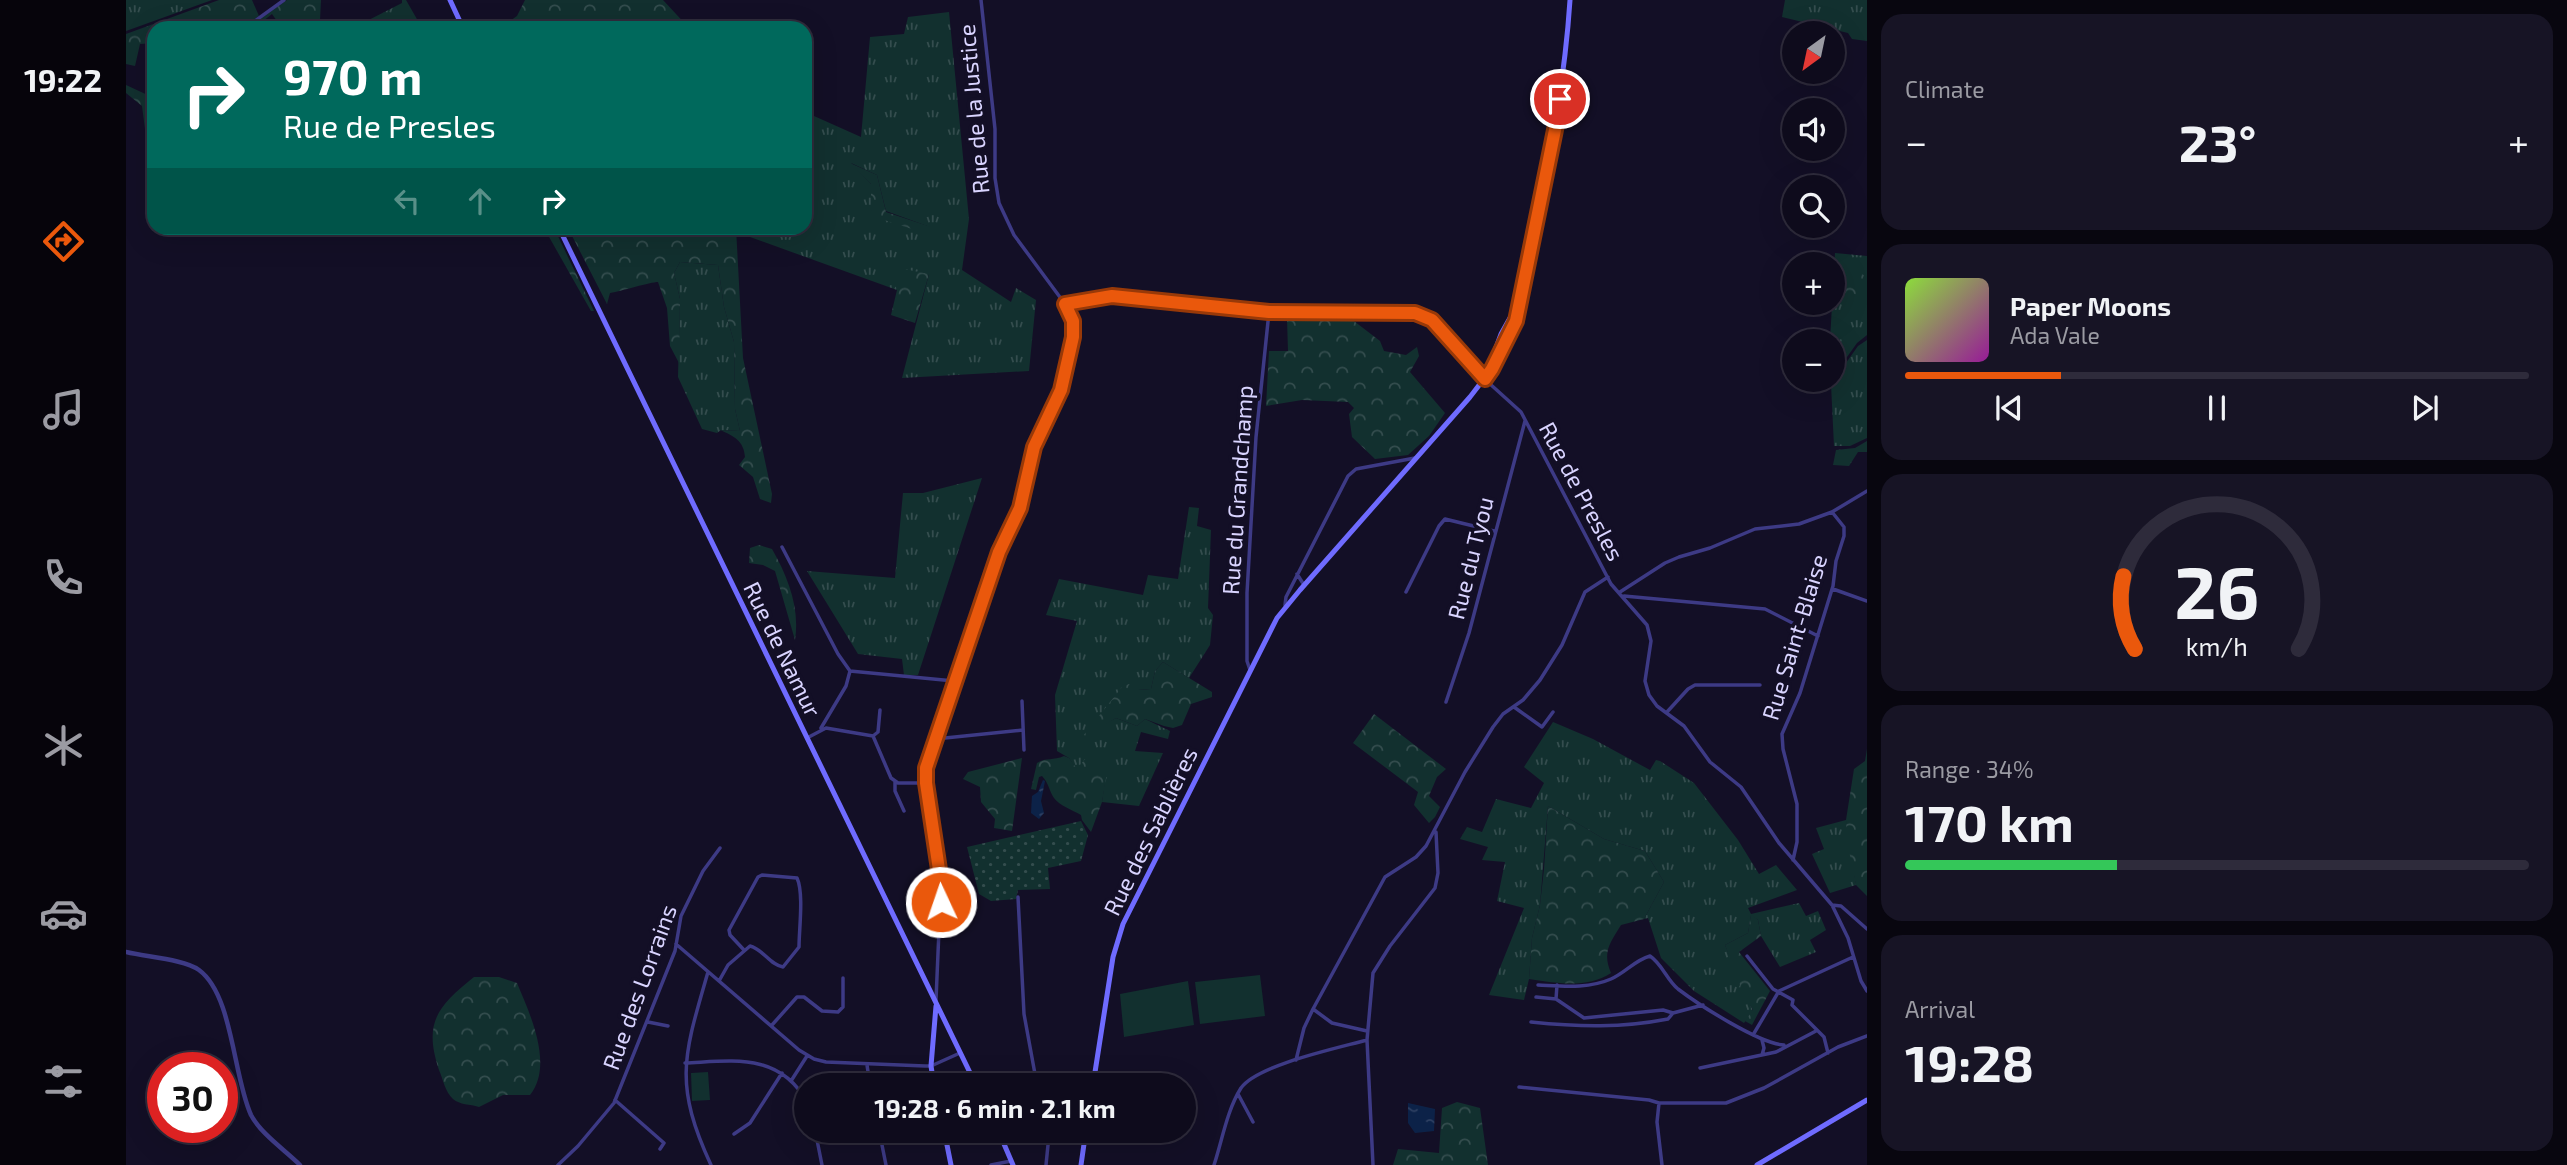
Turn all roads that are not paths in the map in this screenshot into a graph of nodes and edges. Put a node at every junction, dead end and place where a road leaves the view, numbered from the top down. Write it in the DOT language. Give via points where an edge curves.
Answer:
graph roads {
  1 [pos="284,0"];
  2 [pos="450,0"];
  3 [pos="981,0"];
  4 [pos="1570,0"];
  5 [pos="255,21"];
  6 [pos="460,21"];
  7 [pos="562,235"];
  8 [pos="1065,304"];
  9 [pos="1269,312"];
  10 [pos="1485,379"];
  11 [pos="1525,421"];
  12 [pos="1415,458"];
  13 [pos="1403,460"];
  14 [pos="1407,468"];
  15 [pos="1867,491"];
  16 [pos="1832,512"];
  17 [pos="1494,531"];
  18 [pos="782,547"];
  19 [pos="1297,574"];
  20 [pos="1608,577"];
  21 [pos="1292,585"];
  22 [pos="1304,585"];
  23 [pos="1832,589"];
  24 [pos="1298,591"];
  25 [pos="1406,592"];
  26 [pos="1621,594"];
  27 [pos="1867,601"];
  28 [pos="1285,608"];
  29 [pos="1818,636"];
  30 [pos="1250,670"];
  31 [pos="850,671"];
  32 [pos="954,681"];
  33 [pos="1760,685"];
  34 [pos="1022,701"];
  35 [pos="1446,702"];
  36 [pos="1514,707"];
  37 [pos="880,710"];
  38 [pos="1553,712"];
  39 [pos="1667,712"];
  40 [pos="821,729"];
  41 [pos="1023,730"];
  42 [pos="873,736"];
  43 [pos="936,737"];
  44 [pos="807,738"];
  45 [pos="1024,750"];
  46 [pos="895,781"];
  47 [pos="926,783"];
  48 [pos="905,811"];
  49 [pos="1436,830"];
  50 [pos="720,848"];
  51 [pos="1793,860"];
  52 [pos="1018,897"];
  53 [pos="1832,905"];
  54 [pos="1867,929"];
  55 [pos="676,944"];
  56 [pos="744,950"];
  57 [pos="126,952"];
  58 [pos="1746,956"];
  59 [pos="1853,957"];
  60 [pos="708,972"];
  61 [pos="843,978"];
  62 [pos="719,981"];
  63 [pos="1538,985"];
  64 [pos="1557,985"];
  65 [pos="1779,991"];
  66 [pos="1867,991"];
  67 [pos="1536,997"];
  68 [pos="1556,999"];
  69 [pos="1703,1005"];
  70 [pos="936,1006"];
  71 [pos="1313,1009"];
  72 [pos="1673,1013"];
  73 [pos="648,1022"];
  74 [pos="1531,1022"];
  75 [pos="668,1026"];
  76 [pos="771,1026"];
  77 [pos="1367,1031"];
  78 [pos="1816,1031"];
  79 [pos="1754,1035"];
  80 [pos="1867,1036"];
  81 [pos="1762,1039"];
  82 [pos="1367,1040"];
  83 [pos="1784,1045"];
  84 [pos="960,1052"];
  85 [pos="1828,1053"];
  86 [pos="1762,1055"];
  87 [pos="807,1056"];
  88 [pos="1296,1060"];
  89 [pos="685,1063"];
  90 [pos="867,1065"];
  91 [pos="930,1066"];
  92 [pos="1700,1068"];
  93 [pos="782,1073"];
  94 [pos="868,1073"];
  95 [pos="931,1073"];
  96 [pos="970,1073"];
  97 [pos="1035,1073"];
  98 [pos="1095,1073"];
  99 [pos="791,1081"];
  100 [pos="794,1085"];
  101 [pos="1519,1087"];
  102 [pos="1238,1094"];
  103 [pos="615,1100"];
  104 [pos="1867,1100"];
  105 [pos="1658,1103"];
  106 [pos="1253,1122"];
  107 [pos="734,1134"];
  108 [pos="818,1143"];
  109 [pos="881,1143"];
  110 [pos="947,1143"];
  111 [pos="1004,1143"];
  112 [pos="1048,1143"];
  113 [pos="1084,1143"];
  114 [pos="660,1149"];
  115 [pos="1012,1163"];
  116 [pos="300,1165"];
  117 [pos="558,1165"];
  118 [pos="711,1165"];
  119 [pos="822,1165"];
  120 [pos="886,1165"];
  121 [pos="951,1165"];
  122 [pos="991,1165"];
  123 [pos="1046,1165"];
  124 [pos="1081,1165"];
  125 [pos="1214,1165"];
  126 [pos="1373,1165"];
  127 [pos="1662,1165"];
  128 [pos="1757,1165"];
  1 -- 5 [label="street"];
  2 -- 6 [label="main road"];
  3 -- 8 [label="street, Rue de la Justice" via="999,203 1014,235"];
  4 -- 10 [label="main road, Rue des Sablières" via="1556,125 1523,293"];
  7 -- 44 [label="main road, Rue de Namur"];
  8 -- 9 [label="street, Rue de Presles" via="1112,296"];
  8 -- 32 [label="street, Rue de la Justice" via="1073,321 1073,337 1061,390 1034,447 1020,508 999,552"];
  9 -- 10 [label="street, Rue de Presles" via="1415,313 1432,320"];
  9 -- 30 [label="street, Rue du Grandchamp" via="1250,528"];
  10 -- 11 [label="street, Rue de Presles"];
  10 -- 12 [label="main road, Rue des Sablières"];
  11 -- 17 [label="street, Rue du Tyou"];
  11 -- 20 [label="street, Rue de Presles"];
  12 -- 13 [label="street, Rue des Sablières"];
  12 -- 14 [label="main road, Rue des Sablières"];
  13 -- 14 [label="street"];
  13 -- 19 [label="street, Rue des Sablières" via="1356,469 1349,476"];
  14 -- 22 [label="main road, Rue des Sablières"];
  15 -- 16 [label="street"];
  16 -- 23 [label="street, Rue Saint-Blaise" via="1844,536"];
  16 -- 26 [label="street" via="1799,524 1755,529 1679,557"];
  17 -- 25 [label="street" via="1445,519"];
  17 -- 35 [label="street, Rue du Tyou"];
  18 -- 31 [label="street"];
  19 -- 21 [label="street, Rue des Sablières"];
  19 -- 22 [label="street"];
  20 -- 26 [label="street, Rue de Presles"];
  20 -- 36 [label="street" via="1585,592 1541,680"];
  21 -- 24 [label="street"];
  21 -- 28 [label="street, Rue des Sablières"];
  22 -- 24 [label="main road, Rue des Sablières"];
  23 -- 27 [label="street"];
  23 -- 29 [label="street, Rue Saint-Blaise"];
  24 -- 28 [label="main road, Rue des Sablières"];
  26 -- 29 [label="street" via="1765,609"];
  26 -- 39 [label="street, Rue de Presles" via="1647,625 1651,641 1645,681 1649,695"];
  28 -- 30 [label="main road, Rue des Sablières"];
  29 -- 51 [label="street, Rue Saint-Blaise" via="1782,734 1797,804"];
  30 -- 98 [label="main road, Rue des Sablières" via="1123,924"];
  31 -- 32 [label="street"];
  31 -- 40 [label="street"];
  32 -- 43 [label="street, Rue de la Justice"];
  33 -- 39 [label="street" via="1695,685"];
  34 -- 41 [label="street"];
  36 -- 38 [label="street" via="1542,727"];
  36 -- 49 [label="street" via="1486,738"];
  37 -- 42 [label="street" via="878,732"];
  39 -- 51 [label="street, Rue de Presles" via="1684,726 1710,762 1741,787"];
  40 -- 42 [label="street"];
  40 -- 44 [label="street"];
  41 -- 43 [label="street"];
  41 -- 45 [label="street"];
  42 -- 46 [label="street"];
  43 -- 47 [label="street, Rue de la Justice"];
  44 -- 70 [label="main road, Rue de Namur"];
  46 -- 47 [label="street"];
  46 -- 48 [label="street"];
  47 -- 70 [label="street, Rue de la Justice" via="941,883"];
  49 -- 71 [label="street" via="1416,857 1385,877"];
  49 -- 77 [label="street" via="1435,888 1373,973"];
  50 -- 55 [label="street, Rue des Lorrains" via="681,916"];
  51 -- 53 [label="street, Rue de Presles"];
  52 -- 97 [label="street" via="1024,1014"];
  53 -- 54 [label="street" via="1842,906"];
  53 -- 59 [label="street, Rue de Presles"];
  55 -- 60 [label="street"];
  55 -- 73 [label="street, Rue des Lorrains"];
  56 -- 56 [label="street" via="755,947 783,967 796,953 797,878 758,877 729,930"];
  56 -- 62 [label="street"];
  57 -- 116 [label="street" via="189,965 215,988 253,1119"];
  58 -- 65 [label="street"];
  59 -- 65 [label="street"];
  59 -- 66 [label="street, Rue de Presles"];
  60 -- 62 [label="street"];
  60 -- 89 [label="street"];
  61 -- 76 [label="street" via="843,1007 838,1012 822,1011 797,997"];
  62 -- 76 [label="street"];
  63 -- 64 [label="street"];
  64 -- 68 [label="street"];
  64 -- 69 [label="street" via="1598,984 1650,956 1677,989"];
  65 -- 78 [label="street" via="1793,1000 1792,1005"];
  65 -- 79 [label="street"];
  67 -- 68 [label="street"];
  68 -- 72 [label="street" via="1584,1018 1663,1010"];
  69 -- 72 [label="street"];
  69 -- 79 [label="street"];
  70 -- 84 [label="main road, Rue de Namur"];
  70 -- 91 [label="main road"];
  71 -- 77 [label="street" via="1332,1023"];
  71 -- 88 [label="street"];
  72 -- 74 [label="street" via="1668,1019 1634,1026"];
  73 -- 75 [label="street"];
  73 -- 103 [label="street, Rue des Lorrains"];
  76 -- 87 [label="street"];
  77 -- 82 [label="street"];
  78 -- 83 [label="street"];
  78 -- 85 [label="street" via="1825,1037"];
  79 -- 81 [label="street"];
  80 -- 85 [label="street"];
  81 -- 83 [label="street"];
  81 -- 86 [label="street"];
  82 -- 88 [label="street"];
  82 -- 126 [label="street"];
  83 -- 86 [label="street"];
  84 -- 91 [label="street"];
  84 -- 96 [label="main road, Rue de Namur"];
  85 -- 105 [label="street" via="1765,1088 1726,1103"];
  86 -- 92 [label="street"];
  87 -- 90 [label="street"];
  87 -- 99 [label="street"];
  88 -- 102 [label="street" via="1255,1076"];
  89 -- 93 [label="street" via="749,1061"];
  89 -- 118 [label="street" via="689,1111"];
  90 -- 91 [label="street"];
  90 -- 94 [label="street"];
  91 -- 95 [label="main road"];
  93 -- 99 [label="street"];
  93 -- 107 [label="street" via="750,1123"];
  99 -- 100 [label="street"];
  101 -- 105 [label="street"];
  102 -- 106 [label="street"];
  102 -- 125 [label="street"];
  103 -- 114 [label="street" via="664,1143"];
  103 -- 117 [label="street, Rue des Lorrains"];
  104 -- 128 [label="main road"];
  105 -- 127 [label="street"];
  108 -- 119 [label="street"];
  109 -- 120 [label="street"];
  110 -- 121 [label="main road"];
  111 -- 115 [label="main road"];
  112 -- 123 [label="street"];
  113 -- 124 [label="main road"];
  115 -- 122 [label="street"];
}
